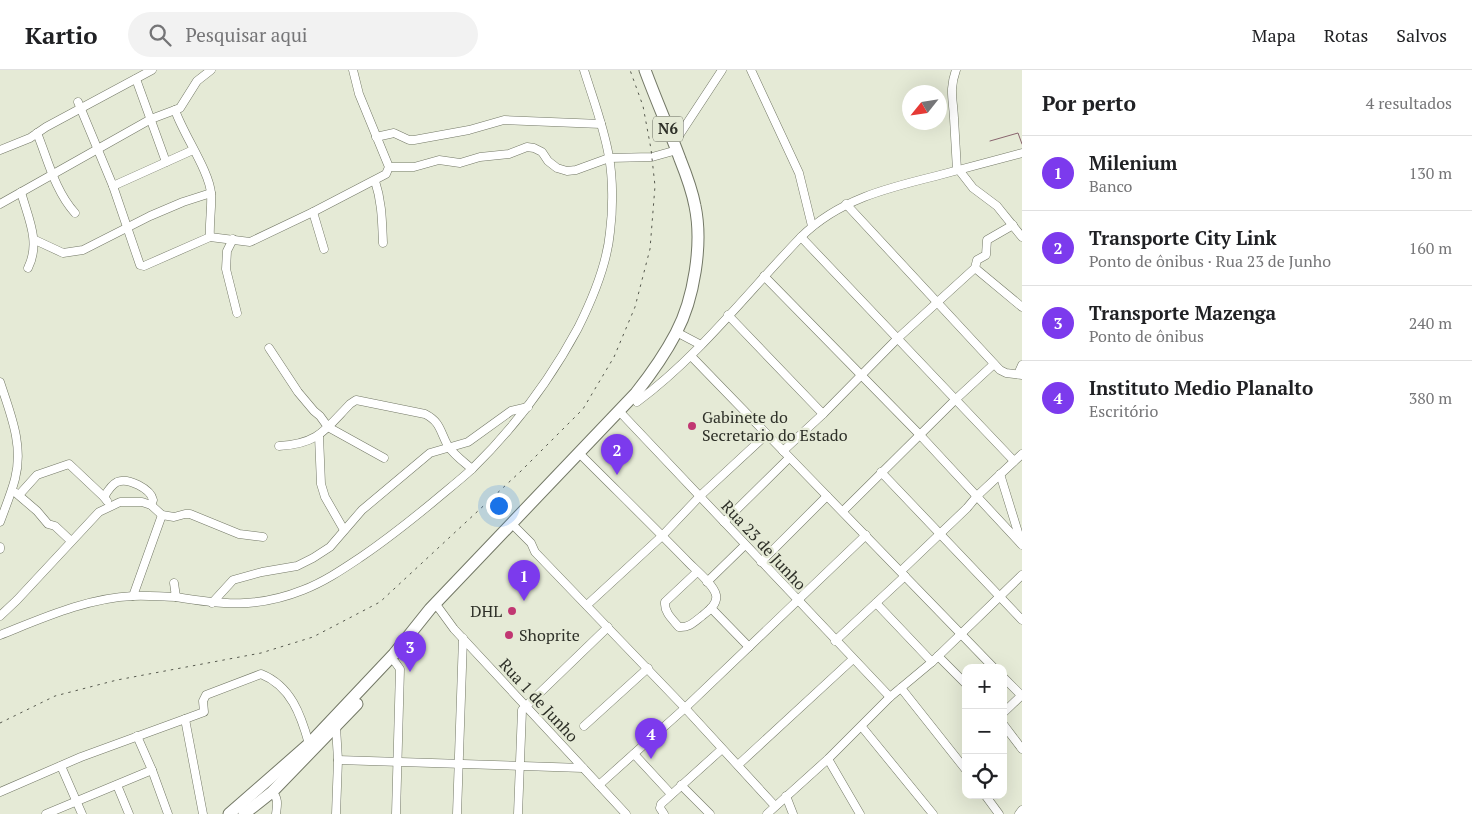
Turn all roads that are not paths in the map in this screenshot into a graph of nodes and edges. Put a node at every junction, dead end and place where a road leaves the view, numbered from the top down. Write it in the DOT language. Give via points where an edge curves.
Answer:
graph roads {
  1 [pos="152,70"];
  2 [pos="352,70"];
  3 [pos="584,70"];
  4 [pos="645,70"];
  5 [pos="652,70"];
  6 [pos="722,70"];
  7 [pos="751,70"];
  8 [pos="956,70"];
  9 [pos="205,71"];
  10 [pos="136,79"];
  11 [pos="79,106"];
  12 [pos="175,110"];
  13 [pos="152,119"];
  14 [pos="602,124"];
  15 [pos="37,133"];
  16 [pos="376,137"];
  17 [pos="678,137"];
  18 [pos="99,149"];
  19 [pos="0,150"];
  20 [pos="193,150"];
  21 [pos="677,150"];
  22 [pos="1022,153"];
  23 [pos="609,158"];
  24 [pos="166,162"];
  25 [pos="389,167"];
  26 [pos="958,170"];
  27 [pos="52,174"];
  28 [pos="375,181"];
  29 [pos="113,186"];
  30 [pos="21,192"];
  31 [pos="211,193"];
  32 [pos="0,204"];
  33 [pos="846,204"];
  34 [pos="313,212"];
  35 [pos="75,213"];
  36 [pos="1013,225"];
  37 [pos="812,226"];
  38 [pos="126,228"];
  39 [pos="801,237"];
  40 [pos="1022,237"];
  41 [pos="210,238"];
  42 [pos="34,240"];
  43 [pos="233,240"];
  44 [pos="383,243"];
  45 [pos="324,249"];
  46 [pos="28,268"];
  47 [pos="975,268"];
  48 [pos="764,276"];
  49 [pos="938,301"];
  50 [pos="1022,307"];
  51 [pos="237,313"];
  52 [pos="728,315"];
  53 [pos="682,335"];
  54 [pos="898,338"];
  55 [pos="701,345"];
  56 [pos="269,348"];
  57 [pos="691,356"];
  58 [pos="994,364"];
  59 [pos="1022,365"];
  60 [pos="1020,374"];
  61 [pos="861,376"];
  62 [pos="0,382"];
  63 [pos="956,399"];
  64 [pos="637,402"];
  65 [pos="528,407"];
  66 [pos="621,413"];
  67 [pos="824,414"];
  68 [pos="328,427"];
  69 [pos="767,434"];
  70 [pos="920,435"];
  71 [pos="319,436"];
  72 [pos="468,442"];
  73 [pos="279,446"];
  74 [pos="449,447"];
  75 [pos="783,451"];
  76 [pos="1022,454"];
  77 [pos="583,457"];
  78 [pos="384,458"];
  79 [pos="789,458"];
  80 [pos="461,459"];
  81 [pos="1014,461"];
  82 [pos="472,469"];
  83 [pos="881,472"];
  84 [pos="1000,474"];
  85 [pos="15,493"];
  86 [pos="700,496"];
  87 [pos="827,496"];
  88 [pos="976,496"];
  89 [pos="104,497"];
  90 [pos="112,505"];
  91 [pos="151,505"];
  92 [pos="2,507"];
  93 [pos="843,511"];
  94 [pos="162,516"];
  95 [pos="0,522"];
  96 [pos="724,522"];
  97 [pos="516,528"];
  98 [pos="344,530"];
  99 [pos="941,533"];
  100 [pos="866,535"];
  101 [pos="662,536"];
  102 [pos="262,537"];
  103 [pos="70,541"];
  104 [pos="1022,544"];
  105 [pos="745,545"];
  106 [pos="761,562"];
  107 [pos="697,572"];
  108 [pos="903,573"];
  109 [pos="1022,575"];
  110 [pos="707,582"];
  111 [pos="174,583"];
  112 [pos="133,596"];
  113 [pos="999,596"];
  114 [pos="176,597"];
  115 [pos="797,600"];
  116 [pos="212,603"];
  117 [pos="876,603"];
  118 [pos="587,605"];
  119 [pos="437,607"];
  120 [pos="711,608"];
  121 [pos="0,616"];
  122 [pos="1022,620"];
  123 [pos="608,627"];
  124 [pos="960,633"];
  125 [pos="0,635"];
  126 [pos="463,638"];
  127 [pos="835,641"];
  128 [pos="749,647"];
  129 [pos="853,659"];
  130 [pos="935,659"];
  131 [pos="395,662"];
  132 [pos="990,664"];
  133 [pos="648,668"];
  134 [pos="962,681"];
  135 [pos="1007,681"];
  136 [pos="901,688"];
  137 [pos="1022,696"];
  138 [pos="890,698"];
  139 [pos="526,706"];
  140 [pos="685,708"];
  141 [pos="1007,709"];
  142 [pos="185,719"];
  143 [pos="584,726"];
  144 [pos="336,727"];
  145 [pos="862,727"];
  146 [pos="1007,729"];
  147 [pos="137,736"];
  148 [pos="309,744"];
  149 [pos="722,748"];
  150 [pos="1022,749"];
  151 [pos="634,754"];
  152 [pos="828,759"];
  153 [pos="338,760"];
  154 [pos="398,762"];
  155 [pos="459,764"];
  156 [pos="738,765"];
  157 [pos="962,765"];
  158 [pos="61,766"];
  159 [pos="520,766"];
  160 [pos="583,768"];
  161 [pos="152,770"];
  162 [pos="117,784"];
  163 [pos="599,785"];
  164 [pos="681,785"];
  165 [pos="0,792"];
  166 [pos="272,792"];
  167 [pos="671,794"];
  168 [pos="786,796"];
  169 [pos="988,799"];
  170 [pos="77,801"];
  171 [pos="775,806"];
  172 [pos="1022,810"];
  173 [pos="46,814"];
  174 [pos="82,814"];
  175 [pos="129,814"];
  176 [pos="168,814"];
  177 [pos="203,814"];
  178 [pos="229,814"];
  179 [pos="244,814"];
  180 [pos="276,814"];
  181 [pos="336,814"];
  182 [pos="396,814"];
  183 [pos="458,814"];
  184 [pos="518,814"];
  185 [pos="626,814"];
  186 [pos="664,814"];
  187 [pos="710,814"];
  188 [pos="767,814"];
  189 [pos="793,814"];
  190 [pos="860,814"];
  191 [pos="933,814"];
  192 [pos="998,814"];
  193 [pos="1019,814"];
  1 -- 10 [label="street"];
  2 -- 16 [label="street"];
  3 -- 14 [label="street"];
  4 -- 21 [label="highway, N6"];
  5 -- 17 [label="highway, N6"];
  6 -- 17 [label="street"];
  7 -- 37 [label="street" via="799,173"];
  8 -- 26 [label="street" via="951,98"];
  9 -- 12 [label="street" via="180,108"];
  10 -- 11 [label="street"];
  10 -- 13 [label="street"];
  11 -- 15 [label="street"];
  11 -- 18 [label="street"];
  12 -- 13 [label="street"];
  12 -- 20 [label="street"];
  13 -- 18 [label="street"];
  13 -- 24 [label="street"];
  14 -- 16 [label="street" via="504,120 414,140 394,133"];
  14 -- 23 [label="street"];
  15 -- 19 [label="street"];
  15 -- 27 [label="street"];
  16 -- 25 [label="street"];
  17 -- 53 [label="highway, N6" via="698,189 703,221 698,287"];
  18 -- 27 [label="street"];
  18 -- 29 [label="street"];
  20 -- 24 [label="street"];
  20 -- 31 [label="street"];
  21 -- 23 [label="street" via="652,157"];
  21 -- 66 [label="highway, N6" via="696,207 697,243 692,286 678,331 654,372"];
  22 -- 26 [label="street"];
  23 -- 25 [label="street" via="567,171 557,168 542,152 527,147 509,154 460,163 439,160 414,167"];
  23 -- 65 [label="street" via="610,232 603,268 589,306 560,361"];
  24 -- 29 [label="street"];
  25 -- 28 [label="street" via="386,174"];
  26 -- 33 [label="street"];
  26 -- 36 [label="street"];
  27 -- 30 [label="street"];
  27 -- 35 [label="street" via="66,203"];
  28 -- 34 [label="street"];
  28 -- 44 [label="street" via="382,209"];
  29 -- 38 [label="street"];
  30 -- 32 [label="street"];
  30 -- 42 [label="street"];
  31 -- 38 [label="street"];
  31 -- 41 [label="street"];
  33 -- 37 [label="street"];
  33 -- 49 [label="street"];
  34 -- 43 [label="street" via="250,242"];
  34 -- 45 [label="street"];
  36 -- 40 [label="street"];
  36 -- 47 [label="street" via="987,240 986,255 977,260"];
  37 -- 39 [label="street"];
  38 -- 41 [label="street" via="142,266"];
  38 -- 42 [label="street" via="97,244 73,252 63,253"];
  39 -- 48 [label="street"];
  39 -- 54 [label="street"];
  41 -- 43 [label="street"];
  42 -- 46 [label="street" via="33,258"];
  43 -- 51 [label="street" via="227,251 226,269"];
  47 -- 49 [label="street"];
  47 -- 50 [label="street"];
  48 -- 52 [label="street"];
  48 -- 61 [label="street"];
  49 -- 54 [label="street"];
  49 -- 58 [label="street"];
  52 -- 55 [label="street"];
  52 -- 67 [label="street"];
  53 -- 55 [label="street"];
  53 -- 64 [label="highway, N6" via="667,362"];
  54 -- 61 [label="street"];
  54 -- 63 [label="street"];
  55 -- 57 [label="street"];
  56 -- 68 [label="street" via="298,392"];
  57 -- 64 [label="street"];
  57 -- 69 [label="street"];
  58 -- 60 [label="street" via="1006,373"];
  58 -- 63 [label="street"];
  59 -- 60 [label="street"];
  61 -- 67 [label="street"];
  61 -- 70 [label="street"];
  62 -- 85 [label="street" via="16,432"];
  63 -- 70 [label="street"];
  63 -- 81 [label="street"];
  64 -- 66 [label="highway, N6"];
  65 -- 72 [label="street" via="511,411"];
  65 -- 82 [label="street"];
  66 -- 77 [label="highway, N6"];
  66 -- 86 [label="street, Rua 23 de Junho"];
  66 -- 119 [label="highway, N6"];
  67 -- 75 [label="street"];
  68 -- 71 [label="street"];
  68 -- 74 [label="street" via="356,400 425,414 436,421"];
  68 -- 78 [label="street"];
  69 -- 75 [label="street"];
  69 -- 86 [label="street"];
  70 -- 83 [label="street"];
  70 -- 88 [label="street"];
  71 -- 73 [label="street" via="306,443"];
  71 -- 98 [label="street" via="321,484"];
  72 -- 74 [label="street"];
  72 -- 80 [label="street"];
  74 -- 80 [label="street"];
  74 -- 98 [label="street" via="430,453 362,510"];
  75 -- 79 [label="street"];
  76 -- 81 [label="street"];
  77 -- 97 [label="highway, N6"];
  77 -- 101 [label="street"];
  79 -- 87 [label="street"];
  79 -- 96 [label="street"];
  80 -- 82 [label="street"];
  81 -- 84 [label="street"];
  82 -- 116 [label="street" via="380,544 315,585 277,598 244,604"];
  83 -- 93 [label="street"];
  83 -- 99 [label="street"];
  84 -- 88 [label="street"];
  84 -- 104 [label="street"];
  85 -- 89 [label="street" via="37,475 69,464"];
  85 -- 92 [label="street"];
  85 -- 103 [label="street"];
  86 -- 96 [label="street, Rua 23 de Junho"];
  86 -- 101 [label="street"];
  87 -- 93 [label="street"];
  87 -- 106 [label="street"];
  88 -- 99 [label="street"];
  88 -- 104 [label="street"];
  89 -- 90 [label="street"];
  89 -- 91 [label="street" via="114,484 124,480 151,494"];
  90 -- 91 [label="street" via="120,502"];
  90 -- 103 [label="street" via="99,512"];
  91 -- 94 [label="street"];
  92 -- 95 [label="street"];
  93 -- 100 [label="street"];
  94 -- 102 [label="street" via="190,514 239,534"];
  94 -- 112 [label="street"];
  96 -- 105 [label="street, Rua 23 de Junho"];
  97 -- 118 [label="street"];
  97 -- 119 [label="highway, N6"];
  98 -- 116 [label="street" via="330,547 297,566 233,580"];
  99 -- 108 [label="street"];
  99 -- 113 [label="street"];
  100 -- 108 [label="street"];
  100 -- 115 [label="street"];
  101 -- 107 [label="street"];
  101 -- 118 [label="street"];
  103 -- 121 [label="street"];
  105 -- 106 [label="street, Rua 23 de Junho"];
  105 -- 110 [label="street"];
  106 -- 115 [label="street, Rua 23 de Junho"];
  107 -- 110 [label="street"];
  107 -- 120 [label="street" via="668,597 664,607 679,627 690,625"];
  108 -- 117 [label="street"];
  108 -- 124 [label="street"];
  109 -- 113 [label="street"];
  110 -- 120 [label="street" via="717,596"];
  111 -- 114 [label="street"];
  112 -- 114 [label="street"];
  112 -- 125 [label="street" via="67,608"];
  113 -- 122 [label="street"];
  113 -- 124 [label="street"];
  114 -- 116 [label="street"];
  115 -- 127 [label="street, Rua 23 de Junho"];
  115 -- 128 [label="street"];
  117 -- 127 [label="street"];
  117 -- 130 [label="street"];
  118 -- 123 [label="street"];
  119 -- 126 [label="street, Rua 1 de Junho"];
  119 -- 131 [label="highway, N6"];
  119 -- 148 [label="highway, N6"];
  120 -- 128 [label="street"];
  123 -- 133 [label="street"];
  123 -- 139 [label="street"];
  124 -- 130 [label="street"];
  124 -- 132 [label="street"];
  126 -- 139 [label="street, Rua 1 de Junho"];
  126 -- 155 [label="street"];
  127 -- 129 [label="street, Rua 23 de Junho"];
  128 -- 140 [label="street"];
  129 -- 138 [label="street, Rua 23 de Junho"];
  129 -- 156 [label="street"];
  130 -- 134 [label="street"];
  130 -- 136 [label="street"];
  131 -- 144 [label="highway, N6"];
  131 -- 154 [label="street" via="400,669"];
  133 -- 140 [label="street"];
  133 -- 143 [label="street"];
  135 -- 137 [label="street"];
  136 -- 138 [label="street"];
  136 -- 157 [label="street"];
  137 -- 141 [label="street"];
  138 -- 145 [label="street"];
  139 -- 159 [label="street" via="521,714"];
  139 -- 160 [label="street, Rua 1 de Junho"];
  140 -- 149 [label="street"];
  140 -- 151 [label="street"];
  142 -- 147 [label="street"];
  142 -- 148 [label="street" via="204,712 206,695 261,674 278,684 293,700"];
  142 -- 177 [label="street"];
  144 -- 153 [label="street"];
  144 -- 166 [label="highway, N6"];
  145 -- 152 [label="street"];
  145 -- 191 [label="street"];
  146 -- 150 [label="street"];
  147 -- 158 [label="street"];
  147 -- 161 [label="street"];
  148 -- 178 [label="highway, N6"];
  149 -- 156 [label="street"];
  149 -- 164 [label="street"];
  151 -- 163 [label="street"];
  151 -- 167 [label="street"];
  152 -- 168 [label="street"];
  152 -- 190 [label="street"];
  153 -- 154 [label="street"];
  153 -- 181 [label="street"];
  154 -- 155 [label="street"];
  154 -- 182 [label="street"];
  155 -- 159 [label="street"];
  155 -- 183 [label="street"];
  156 -- 171 [label="street"];
  158 -- 165 [label="street"];
  158 -- 170 [label="street"];
  159 -- 160 [label="street"];
  159 -- 184 [label="street"];
  160 -- 163 [label="street, Rua 1 de Junho"];
  161 -- 162 [label="street"];
  161 -- 176 [label="street"];
  162 -- 170 [label="street"];
  162 -- 175 [label="street"];
  163 -- 185 [label="street, Rua 1 de Junho"];
  164 -- 167 [label="street"];
  164 -- 187 [label="street"];
  166 -- 179 [label="highway, N6"];
  166 -- 180 [label="street" via="277,799"];
  167 -- 186 [label="street" via="661,804"];
  168 -- 171 [label="street"];
  168 -- 189 [label="street"];
  169 -- 192 [label="street"];
  170 -- 173 [label="street"];
  170 -- 174 [label="street"];
  171 -- 188 [label="street"];
  172 -- 193 [label="street"];
}
